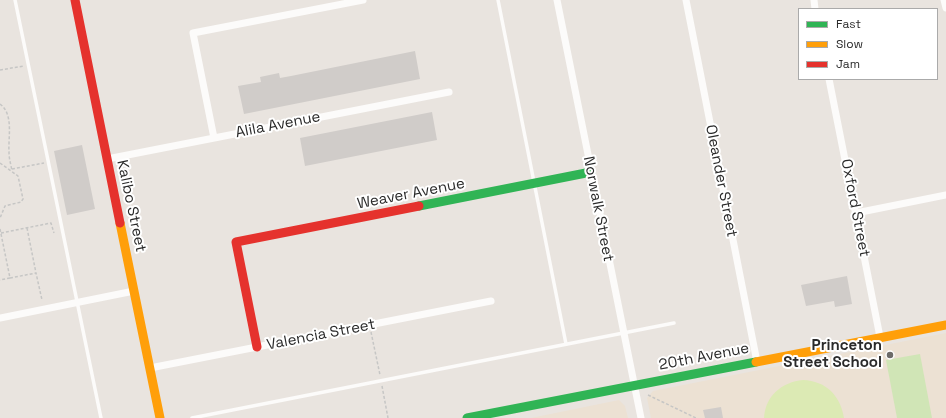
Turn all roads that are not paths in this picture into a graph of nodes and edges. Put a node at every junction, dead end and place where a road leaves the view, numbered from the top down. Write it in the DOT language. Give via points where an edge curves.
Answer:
graph roads {
  1 [pos="15,0"];
  2 [pos="75,0"];
  3 [pos="363,0"];
  4 [pos="498,0"];
  5 [pos="556,0"];
  6 [pos="686,0"];
  7 [pos="944,0"];
  8 [pos="946,8"];
  9 [pos="829,80"];
  10 [pos="449,92"];
  11 [pos="214,138"];
  12 [pos="107,159"];
  13 [pos="591,172"];
  14 [pos="534,183"];
  15 [pos="946,195"];
  16 [pos="856,213"];
  17 [pos="134,291"];
  18 [pos="491,301"];
  19 [pos="77,302"];
  20 [pos="0,318"];
  21 [pos="674,323"];
  22 [pos="946,325"];
  23 [pos="622,333"];
  24 [pos="880,337"];
  25 [pos="566,344"];
  26 [pos="257,347"];
  27 [pos="757,362"];
  28 [pos="150,368"];
  29 [pos="634,385"];
  30 [pos="101,418"];
  31 [pos="160,418"];
  32 [pos="192,418"];
  33 [pos="467,418"];
  34 [pos="641,418"];
  1 -- 19 [label="lane"];
  2 -- 12 [label="street, Kalibo Street"];
  3 -- 11 [label="street" via="193,33"];
  4 -- 14 [label="lane"];
  5 -- 13 [label="street, Norwalk Street"];
  6 -- 27 [label="street, Oleander Street"];
  7 -- 8 [label="street"];
  9 -- 16 [label="street, Oxford Street"];
  10 -- 11 [label="street, Alila Avenue"];
  11 -- 12 [label="street, Alila Avenue"];
  12 -- 17 [label="street, Kalibo Street"];
  13 -- 14 [label="street, Weaver Avenue"];
  13 -- 23 [label="street, Norwalk Street"];
  14 -- 25 [label="lane"];
  14 -- 26 [label="street, Weaver Avenue" via="236,242"];
  15 -- 16 [label="street"];
  16 -- 24 [label="street, Oxford Street"];
  17 -- 19 [label="street"];
  17 -- 28 [label="street, Kalibo Street"];
  18 -- 26 [label="street, Valencia Street"];
  19 -- 20 [label="street"];
  19 -- 30 [label="lane"];
  21 -- 23 [label="lane"];
  22 -- 24 [label="street, 20th Avenue"];
  23 -- 25 [label="lane"];
  23 -- 29 [label="street, Norwalk Street"];
  24 -- 27 [label="street, 20th Avenue"];
  25 -- 32 [label="lane"];
  26 -- 28 [label="street, Valencia Street"];
  27 -- 29 [label="street, 20th Avenue"];
  28 -- 31 [label="street, Kalibo Street"];
  29 -- 33 [label="street, 20th Avenue"];
  29 -- 34 [label="street, Norwalk Street"];
}
